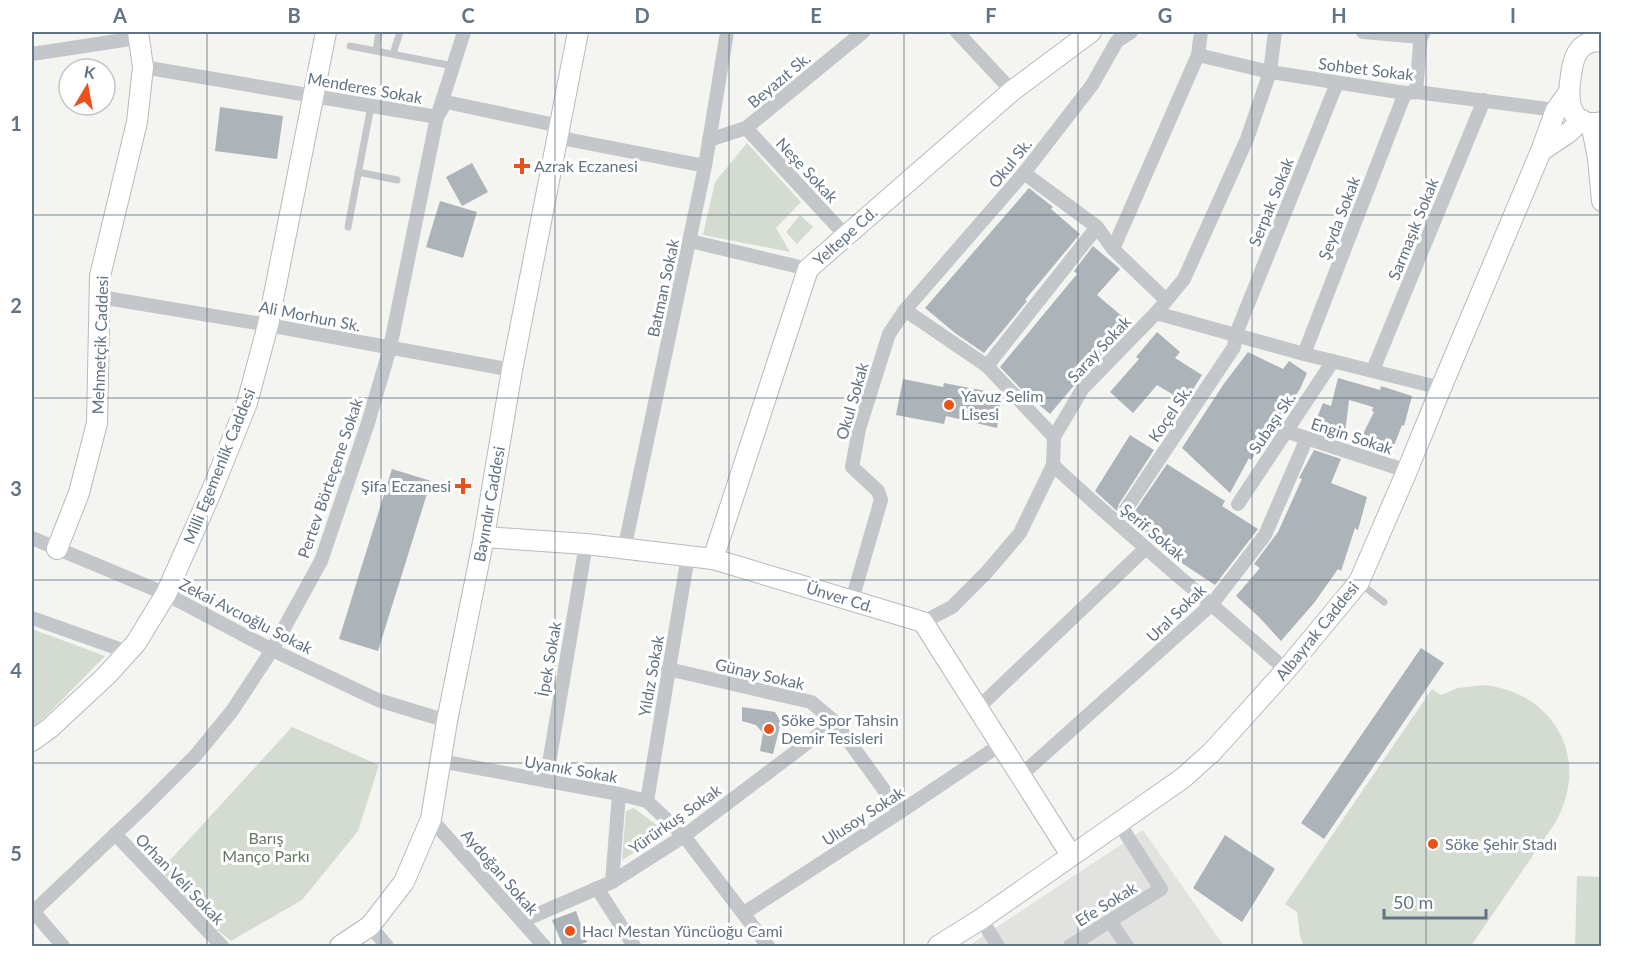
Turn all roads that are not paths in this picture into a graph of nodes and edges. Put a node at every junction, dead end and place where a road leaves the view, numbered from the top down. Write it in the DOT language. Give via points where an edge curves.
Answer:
graph roads {
  1 [pos="326,32"];
  2 [pos="379,32"];
  3 [pos="400,32"];
  4 [pos="464,32"];
  5 [pos="578,32"];
  6 [pos="727,32"];
  7 [pos="862,32"];
  8 [pos="957,32"];
  9 [pos="1131,32"];
  10 [pos="1201,32"];
  11 [pos="1275,32"];
  12 [pos="1363,32"];
  13 [pos="1422,33"];
  14 [pos="1083,34"];
  15 [pos="138,35"];
  16 [pos="1578,41"];
  17 [pos="1602,41"];
  18 [pos="350,46"];
  19 [pos="376,51"];
  20 [pos="32,54"];
  21 [pos="393,54"];
  22 [pos="1198,55"];
  23 [pos="453,66"];
  24 [pos="143,67"];
  25 [pos="1270,72"];
  26 [pos="1337,83"];
  27 [pos="1012,91"];
  28 [pos="1569,92"];
  29 [pos="1410,93"];
  30 [pos="313,96"];
  31 [pos="1484,100"];
  32 [pos="371,106"];
  33 [pos="1556,110"];
  34 [pos="436,117"];
  35 [pos="1591,122"];
  36 [pos="560,126"];
  37 [pos="746,128"];
  38 [pos="709,140"];
  39 [pos="1541,151"];
  40 [pos="705,166"];
  41 [pos="358,172"];
  42 [pos="1024,173"];
  43 [pos="397,180"];
  44 [pos="1602,201"];
  45 [pos="348,227"];
  46 [pos="1097,227"];
  47 [pos="844,235"];
  48 [pos="690,241"];
  49 [pos="1113,249"];
  50 [pos="808,269"];
  51 [pos="100,297"];
  52 [pos="1166,300"];
  53 [pos="905,310"];
  54 [pos="1156,313"];
  55 [pos="268,325"];
  56 [pos="1236,334"];
  57 [pos="390,348"];
  58 [pos="1304,354"];
  59 [pos="1333,361"];
  60 [pos="987,366"];
  61 [pos="512,370"];
  62 [pos="1373,370"];
  63 [pos="1440,388"];
  64 [pos="1285,431"];
  65 [pos="1054,437"];
  66 [pos="1307,438"];
  67 [pos="1053,465"];
  68 [pos="1407,471"];
  69 [pos="1238,504"];
  70 [pos="1126,509"];
  71 [pos="484,537"];
  72 [pos="32,538"];
  73 [pos="586,544"];
  74 [pos="1146,548"];
  75 [pos="57,549"];
  76 [pos="624,550"];
  77 [pos="688,556"];
  78 [pos="713,559"];
  79 [pos="1359,582"];
  80 [pos="166,594"];
  81 [pos="852,600"];
  82 [pos="1384,602"];
  83 [pos="1212,604"];
  84 [pos="32,618"];
  85 [pos="923,622"];
  86 [pos="272,650"];
  87 [pos="128,652"];
  88 [pos="668,669"];
  89 [pos="1286,670"];
  90 [pos="977,709"];
  91 [pos="447,721"];
  92 [pos="835,722"];
  93 [pos="32,741"];
  94 [pos="1000,745"];
  95 [pos="440,761"];
  96 [pos="1020,776"];
  97 [pos="546,781"];
  98 [pos="619,794"];
  99 [pos="647,801"];
  100 [pos="900,812"];
  101 [pos="431,819"];
  102 [pos="1119,823"];
  103 [pos="115,834"];
  104 [pos="684,836"];
  105 [pos="1071,855"];
  106 [pos="612,882"];
  107 [pos="597,888"];
  108 [pos="32,911"];
  109 [pos="744,913"];
  110 [pos="981,919"];
  111 [pos="522,921"];
  112 [pos="1110,921"];
  113 [pos="370,926"];
  114 [pos="63,946"];
  115 [pos="222,946"];
  116 [pos="340,946"];
  117 [pos="387,946"];
  118 [pos="544,946"];
  119 [pos="634,946"];
  120 [pos="768,946"];
  121 [pos="938,946"];
  122 [pos="998,946"];
  123 [pos="1070,946"];
  124 [pos="1127,946"];
  1 -- 30 [label="street, Milli Egemenlik Caddesi"];
  2 -- 19 [label="lane"];
  3 -- 21 [label="lane"];
  4 -- 23 [label="street, Pertev Börteçene Sokak"];
  5 -- 36 [label="street, Bayındır Caddesi"];
  6 -- 38 [label="street, Batman Sokak"];
  7 -- 37 [label="street, Beyazıt Sk."];
  8 -- 27 [label="street"];
  9 -- 42 [label="street, Okul Sk." via="1117,41 1092,85"];
  10 -- 22 [label="street"];
  11 -- 25 [label="street, Saray Sokak"];
  12 -- 13 [label="street"];
  13 -- 29 [label="street, Şeyda Sokak"];
  14 -- 27 [label="street, Yeltepe Cd."];
  15 -- 20 [label="street"];
  15 -- 24 [label="street, Mehmetçik Caddesi"];
  16 -- 17 [label="street"];
  16 -- 28 [label="street"];
  18 -- 19 [label="lane"];
  19 -- 21 [label="lane"];
  21 -- 23 [label="lane"];
  22 -- 25 [label="street, Sohbet Sokak"];
  22 -- 49 [label="street"];
  23 -- 34 [label="street, Pertev Börteçene Sokak"];
  24 -- 30 [label="street, Menderes Sokak"];
  24 -- 51 [label="street, Mehmetçik Caddesi" via="137,122 100,276"];
  25 -- 26 [label="street, Sohbet Sokak"];
  25 -- 52 [label="street, Saray Sokak" via="1247,139 1207,230 1184,279"];
  26 -- 29 [label="street, Sohbet Sokak"];
  26 -- 56 [label="street, Serpak Sokak"];
  27 -- 47 [label="street, Yeltepe Cd."];
  28 -- 33 [label="street, Albayrak Caddesi"];
  28 -- 35 [label="street" via="1569,106"];
  29 -- 31 [label="street, Sohbet Sokak"];
  29 -- 58 [label="street, Şeyda Sokak"];
  30 -- 32 [label="street, Menderes Sokak"];
  30 -- 55 [label="street, Milli Egemenlik Caddesi"];
  31 -- 33 [label="street, Sohbet Sokak"];
  31 -- 62 [label="street, Sarmaşık Sokak"];
  32 -- 34 [label="street, Menderes Sokak"];
  32 -- 41 [label="lane"];
  33 -- 39 [label="street, Albayrak Caddesi"];
  34 -- 36 [label="street, Menderes Sokak" via="446,102"];
  34 -- 57 [label="street, Pertev Börteçene Sokak"];
  35 -- 39 [label="street"];
  35 -- 44 [label="street"];
  36 -- 40 [label="street, Menderes Sokak" via="566,139"];
  36 -- 61 [label="street, Bayındır Caddesi"];
  37 -- 38 [label="street, Beyazıt Sk."];
  37 -- 47 [label="street, Neşe Sokak"];
  38 -- 40 [label="street, Batman Sokak"];
  39 -- 63 [label="street, Albayrak Caddesi"];
  40 -- 48 [label="street, Batman Sokak"];
  41 -- 43 [label="lane"];
  41 -- 45 [label="lane"];
  42 -- 46 [label="street"];
  42 -- 53 [label="street, Okul Sk."];
  46 -- 49 [label="street"];
  46 -- 60 [label="street"];
  47 -- 50 [label="street, Yeltepe Cd."];
  48 -- 50 [label="street"];
  48 -- 76 [label="street, Batman Sokak"];
  49 -- 52 [label="street"];
  50 -- 78 [label="street, Yeltepe Cd."];
  51 -- 55 [label="street, Ali Morhun Sk."];
  51 -- 75 [label="street, Mehmetçik Caddesi" via="97,423 79,493"];
  52 -- 54 [label="street, Saray Sokak"];
  53 -- 60 [label="street"];
  53 -- 81 [label="street, Okul Sokak" via="889,334 859,429 852,467 878,491 881,500"];
  54 -- 56 [label="street"];
  54 -- 65 [label="street, Saray Sokak" via="1083,388"];
  55 -- 57 [label="street, Ali Morhun Sk."];
  55 -- 80 [label="street, Milli Egemenlik Caddesi" via="247,403"];
  56 -- 58 [label="street"];
  56 -- 70 [label="street, Koçel Sk." via="1234,347"];
  57 -- 61 [label="street, Ali Morhun Sk."];
  57 -- 86 [label="street, Pertev Börteçene Sokak" via="321,561"];
  58 -- 59 [label="street"];
  59 -- 62 [label="street"];
  59 -- 64 [label="street, Subaşı Sk."];
  60 -- 65 [label="street"];
  61 -- 71 [label="street, Bayındır Caddesi"];
  62 -- 63 [label="street"];
  63 -- 68 [label="street, Albayrak Caddesi"];
  64 -- 66 [label="street, Engin Sokak"];
  64 -- 69 [label="street, Subaşı Sk."];
  65 -- 67 [label="street, Saray Sokak"];
  66 -- 68 [label="street, Engin Sokak"];
  66 -- 83 [label="street, Ural Sokak" via="1265,535"];
  67 -- 74 [label="street, Şerif Sokak"];
  67 -- 85 [label="street, Saray Sokak" via="1020,533 952,607"];
  68 -- 79 [label="street, Albayrak Caddesi"];
  71 -- 73 [label="street, Ünver Cd."];
  71 -- 91 [label="street, Bayındır Caddesi"];
  72 -- 75 [label="street, Zekai Avcıoğlu Sokak"];
  73 -- 76 [label="street, Ünver Cd."];
  73 -- 97 [label="street, İpek Sokak"];
  74 -- 83 [label="street, Şerif Sokak"];
  74 -- 90 [label="street"];
  75 -- 80 [label="street, Zekai Avcıoğlu Sokak"];
  76 -- 77 [label="street, Ünver Cd."];
  77 -- 78 [label="street, Ünver Cd."];
  77 -- 88 [label="street, Yıldız Sokak"];
  78 -- 81 [label="street, Ünver Cd."];
  79 -- 82 [label="lane"];
  79 -- 89 [label="street, Albayrak Caddesi"];
  80 -- 86 [label="street, Zekai Avcıoğlu Sokak"];
  80 -- 87 [label="street, Milli Egemenlik Caddesi"];
  81 -- 85 [label="street, Ünver Cd."];
  83 -- 89 [label="street, Şerif Sokak"];
  83 -- 96 [label="street, Ural Sokak"];
  84 -- 87 [label="street"];
  85 -- 90 [label="street"];
  86 -- 91 [label="street, Zekai Avcıoğlu Sokak" via="378,700"];
  86 -- 103 [label="street, Pertev Börteçene Sokak" via="232,711 196,755"];
  87 -- 93 [label="street, Milli Egemenlik Caddesi"];
  88 -- 92 [label="street, Günay Sokak" via="811,702"];
  88 -- 99 [label="street, Yıldız Sokak"];
  89 -- 102 [label="street, Albayrak Caddesi" via="1212,752 1183,778"];
  90 -- 94 [label="street"];
  91 -- 95 [label="street, Bayındır Caddesi"];
  92 -- 100 [label="street, Günay Sokak"];
  92 -- 104 [label="street, Yürürkuş Sokak"];
  94 -- 96 [label="street"];
  94 -- 100 [label="street, Ulusoy Sokak"];
  95 -- 97 [label="street, Uyanık Sokak"];
  95 -- 101 [label="street, Bayındır Caddesi"];
  96 -- 105 [label="street"];
  97 -- 98 [label="street, Uyanık Sokak"];
  98 -- 99 [label="street, Uyanık Sokak"];
  98 -- 106 [label="street"];
  99 -- 104 [label="street, Uyanık Sokak"];
  100 -- 109 [label="street, Ulusoy Sokak"];
  101 -- 111 [label="street, Aydoğan Sokak"];
  101 -- 113 [label="street, Bayındır Caddesi" via="404,882"];
  102 -- 105 [label="street, Albayrak Caddesi"];
  102 -- 112 [label="street, Efe Sokak" via="1161,889"];
  103 -- 108 [label="street, Pertev Börteçene Sokak"];
  103 -- 115 [label="street, Orhan Veli Sokak"];
  104 -- 106 [label="street, Yürürkuş Sokak"];
  104 -- 109 [label="street, Uyanık Sokak"];
  105 -- 110 [label="street, Albayrak Caddesi"];
  106 -- 107 [label="street, Yürürkuş Sokak"];
  107 -- 111 [label="street, Yürürkuş Sokak"];
  107 -- 119 [label="street"];
  108 -- 114 [label="street"];
  109 -- 120 [label="street, Uyanık Sokak"];
  110 -- 121 [label="street, Albayrak Caddesi"];
  110 -- 122 [label="street"];
  111 -- 118 [label="street, Aydoğan Sokak"];
  112 -- 123 [label="street, Efe Sokak"];
  112 -- 124 [label="street"];
  113 -- 116 [label="street, Bayındır Caddesi"];
  113 -- 117 [label="street"];
}
